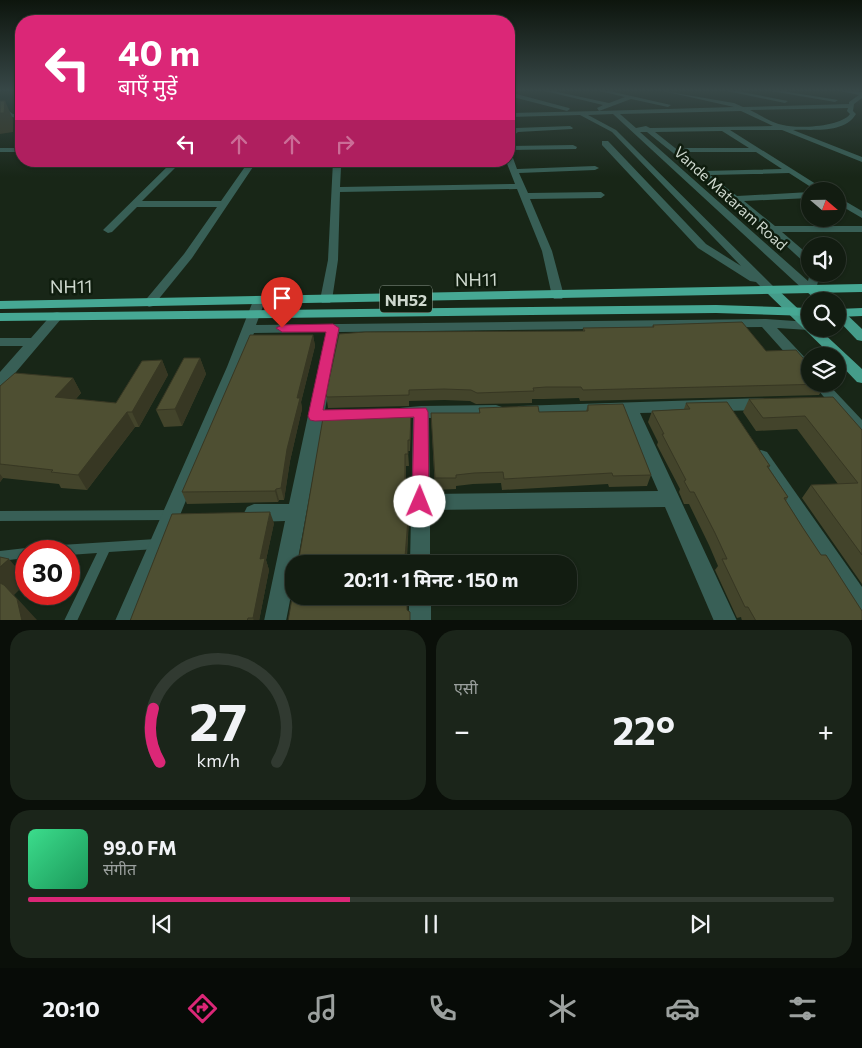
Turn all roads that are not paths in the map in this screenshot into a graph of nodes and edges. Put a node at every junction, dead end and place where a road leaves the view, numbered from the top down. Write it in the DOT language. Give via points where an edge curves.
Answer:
graph roads {
  1 [pos="594,120"];
  2 [pos="624,120"];
  3 [pos="633,120"];
  4 [pos="764,120"];
  5 [pos="832,120"];
  6 [pos="849,120"];
  7 [pos="776,126"];
  8 [pos="570,128"];
  9 [pos="634,128"];
  10 [pos="648,129"];
  11 [pos="662,129"];
  12 [pos="786,129"];
  13 [pos="725,130"];
  14 [pos="515,131"];
  15 [pos="614,131"];
  16 [pos="606,143"];
  17 [pos="573,147"];
  18 [pos="515,148"];
  19 [pos="0,150"];
  20 [pos="15,150"];
  21 [pos="686,150"];
  22 [pos="758,150"];
  23 [pos="862,160"];
  24 [pos="172,167"];
  25 [pos="248,167"];
  26 [pos="337,167"];
  27 [pos="513,167"];
  28 [pos="594,168"];
  29 [pos="515,171"];
  30 [pos="790,171"];
  31 [pos="702,173"];
  32 [pos="808,182"];
  33 [pos="522,186"];
  34 [pos="335,190"];
  35 [pos="601,195"];
  36 [pos="801,195"];
  37 [pos="525,196"];
  38 [pos="734,198"];
  39 [pos="135,204"];
  40 [pos="222,204"];
  41 [pos="846,205"];
  42 [pos="862,215"];
  43 [pos="862,229"];
  44 [pos="108,230"];
  45 [pos="773,230"];
  46 [pos="801,254"];
  47 [pos="813,282"];
  48 [pos="862,288"];
  49 [pos="771,290"];
  50 [pos="811,290"];
  51 [pos="813,292"];
  52 [pos="558,296"];
  53 [pos="326,300"];
  54 [pos="149,303"];
  55 [pos="0,305"];
  56 [pos="795,312"];
  57 [pos="862,312"];
  58 [pos="846,313"];
  59 [pos="253,315"];
  60 [pos="57,316"];
  61 [pos="801,316"];
  62 [pos="0,317"];
  63 [pos="846,321"];
  64 [pos="766,323"];
  65 [pos="801,323"];
  66 [pos="333,328"];
  67 [pos="823,337"];
  68 [pos="862,337"];
  69 [pos="0,342"];
  70 [pos="35,342"];
  71 [pos="801,362"];
  72 [pos="862,378"];
  73 [pos="0,381"];
  74 [pos="827,392"];
  75 [pos="816,402"];
  76 [pos="836,402"];
  77 [pos="776,404"];
  78 [pos="727,405"];
  79 [pos="630,408"];
  80 [pos="421,412"];
  81 [pos="382,413"];
  82 [pos="354,414"];
  83 [pos="315,416"];
  84 [pos="737,421"];
  85 [pos="862,431"];
  86 [pos="753,445"];
  87 [pos="672,499"];
  88 [pos="420,502"];
  89 [pos="295,512"];
  90 [pos="238,513"];
  91 [pos="181,515"];
  92 [pos="0,516"];
  93 [pos="159,544"];
  94 [pos="106,547"];
  95 [pos="80,549"];
  96 [pos="15,554"];
  97 [pos="420,555"];
  98 [pos="0,556"];
  99 [pos="420,605"];
  100 [pos="862,606"];
  101 [pos="70,620"];
  102 [pos="126,620"];
  103 [pos="275,620"];
  104 [pos="420,620"];
  105 [pos="726,620"];
  1 -- 15 [label="street, Vande Mataram Road"];
  2 -- 9 [label="street, Vande Mataram Road"];
  3 -- 10 [label="street"];
  4 -- 7 [label="street"];
  5 -- 7 [label="street"];
  6 -- 12 [label="street" via="829,127"];
  7 -- 11 [label="street"];
  7 -- 12 [label="street"];
  8 -- 14 [label="street"];
  9 -- 10 [label="street"];
  9 -- 15 [label="street"];
  9 -- 50 [label="street, Vande Mataram Road"];
  10 -- 11 [label="street"];
  10 -- 31 [label="street"];
  11 -- 13 [label="street"];
  12 -- 13 [label="street"];
  12 -- 23 [label="street"];
  13 -- 22 [label="street"];
  15 -- 49 [label="street, Vande Mataram Road"];
  16 -- 49 [label="street" via="702,246"];
  17 -- 18 [label="street"];
  19 -- 20 [label="street"];
  21 -- 22 [label="street"];
  22 -- 30 [label="street"];
  24 -- 39 [label="street"];
  25 -- 40 [label="street"];
  26 -- 34 [label="street"];
  27 -- 29 [label="street"];
  28 -- 29 [label="street"];
  29 -- 33 [label="street"];
  30 -- 31 [label="street"];
  30 -- 32 [label="street"];
  31 -- 38 [label="street"];
  33 -- 34 [label="street"];
  33 -- 37 [label="street"];
  34 -- 53 [label="street" via="333,260"];
  35 -- 37 [label="street"];
  36 -- 38 [label="street"];
  37 -- 52 [label="street" via="547,251"];
  38 -- 45 [label="street"];
  39 -- 40 [label="street"];
  39 -- 44 [label="street"];
  40 -- 54 [label="street" via="188,256"];
  41 -- 42 [label="street"];
  43 -- 45 [label="street"];
  45 -- 46 [label="street"];
  47 -- 50 [label="street"];
  48 -- 50 [label="highway, NH11 / NH52"];
  49 -- 50 [label="highway, NH11 / NH52"];
  49 -- 52 [label="highway, NH11 / NH52"];
  49 -- 56 [label="main road"];
  50 -- 51 [label="main road"];
  52 -- 53 [label="highway, NH11 / NH52"];
  53 -- 59 [label="highway, NH11 / NH52"];
  54 -- 55 [label="highway, NH11 / NH52"];
  54 -- 59 [label="highway, NH11 / NH52"];
  56 -- 59 [label="highway, NH52" via="716,309"];
  56 -- 61 [label="highway, NH52"];
  57 -- 58 [label="highway"];
  59 -- 60 [label="highway, NH52"];
  59 -- 66 [label="street"];
  59 -- 91 [label="street"];
  60 -- 62 [label="highway, NH52"];
  60 -- 70 [label="street"];
  63 -- 68 [label="main road"];
  64 -- 65 [label="street"];
  64 -- 66 [label="street"];
  64 -- 71 [label="street"];
  66 -- 83 [label="street"];
  67 -- 72 [label="main road"];
  69 -- 70 [label="street"];
  70 -- 73 [label="street"];
  74 -- 76 [label="street"];
  75 -- 76 [label="street"];
  76 -- 85 [label="street"];
  77 -- 78 [label="street"];
  78 -- 79 [label="street"];
  78 -- 84 [label="street"];
  79 -- 80 [label="street"];
  79 -- 87 [label="street"];
  80 -- 81 [label="street"];
  80 -- 88 [label="street"];
  82 -- 83 [label="street"];
  83 -- 89 [label="street"];
  86 -- 100 [label="street"];
  87 -- 88 [label="street"];
  87 -- 105 [label="street"];
  88 -- 97 [label="street"];
  89 -- 90 [label="street"];
  89 -- 103 [label="street"];
  91 -- 92 [label="lane"];
  91 -- 93 [label="street"];
  93 -- 94 [label="lane"];
  93 -- 102 [label="street"];
  94 -- 95 [label="lane"];
  94 -- 101 [label="lane"];
  96 -- 98 [label="lane"];
  99 -- 104 [label="street"];
}
